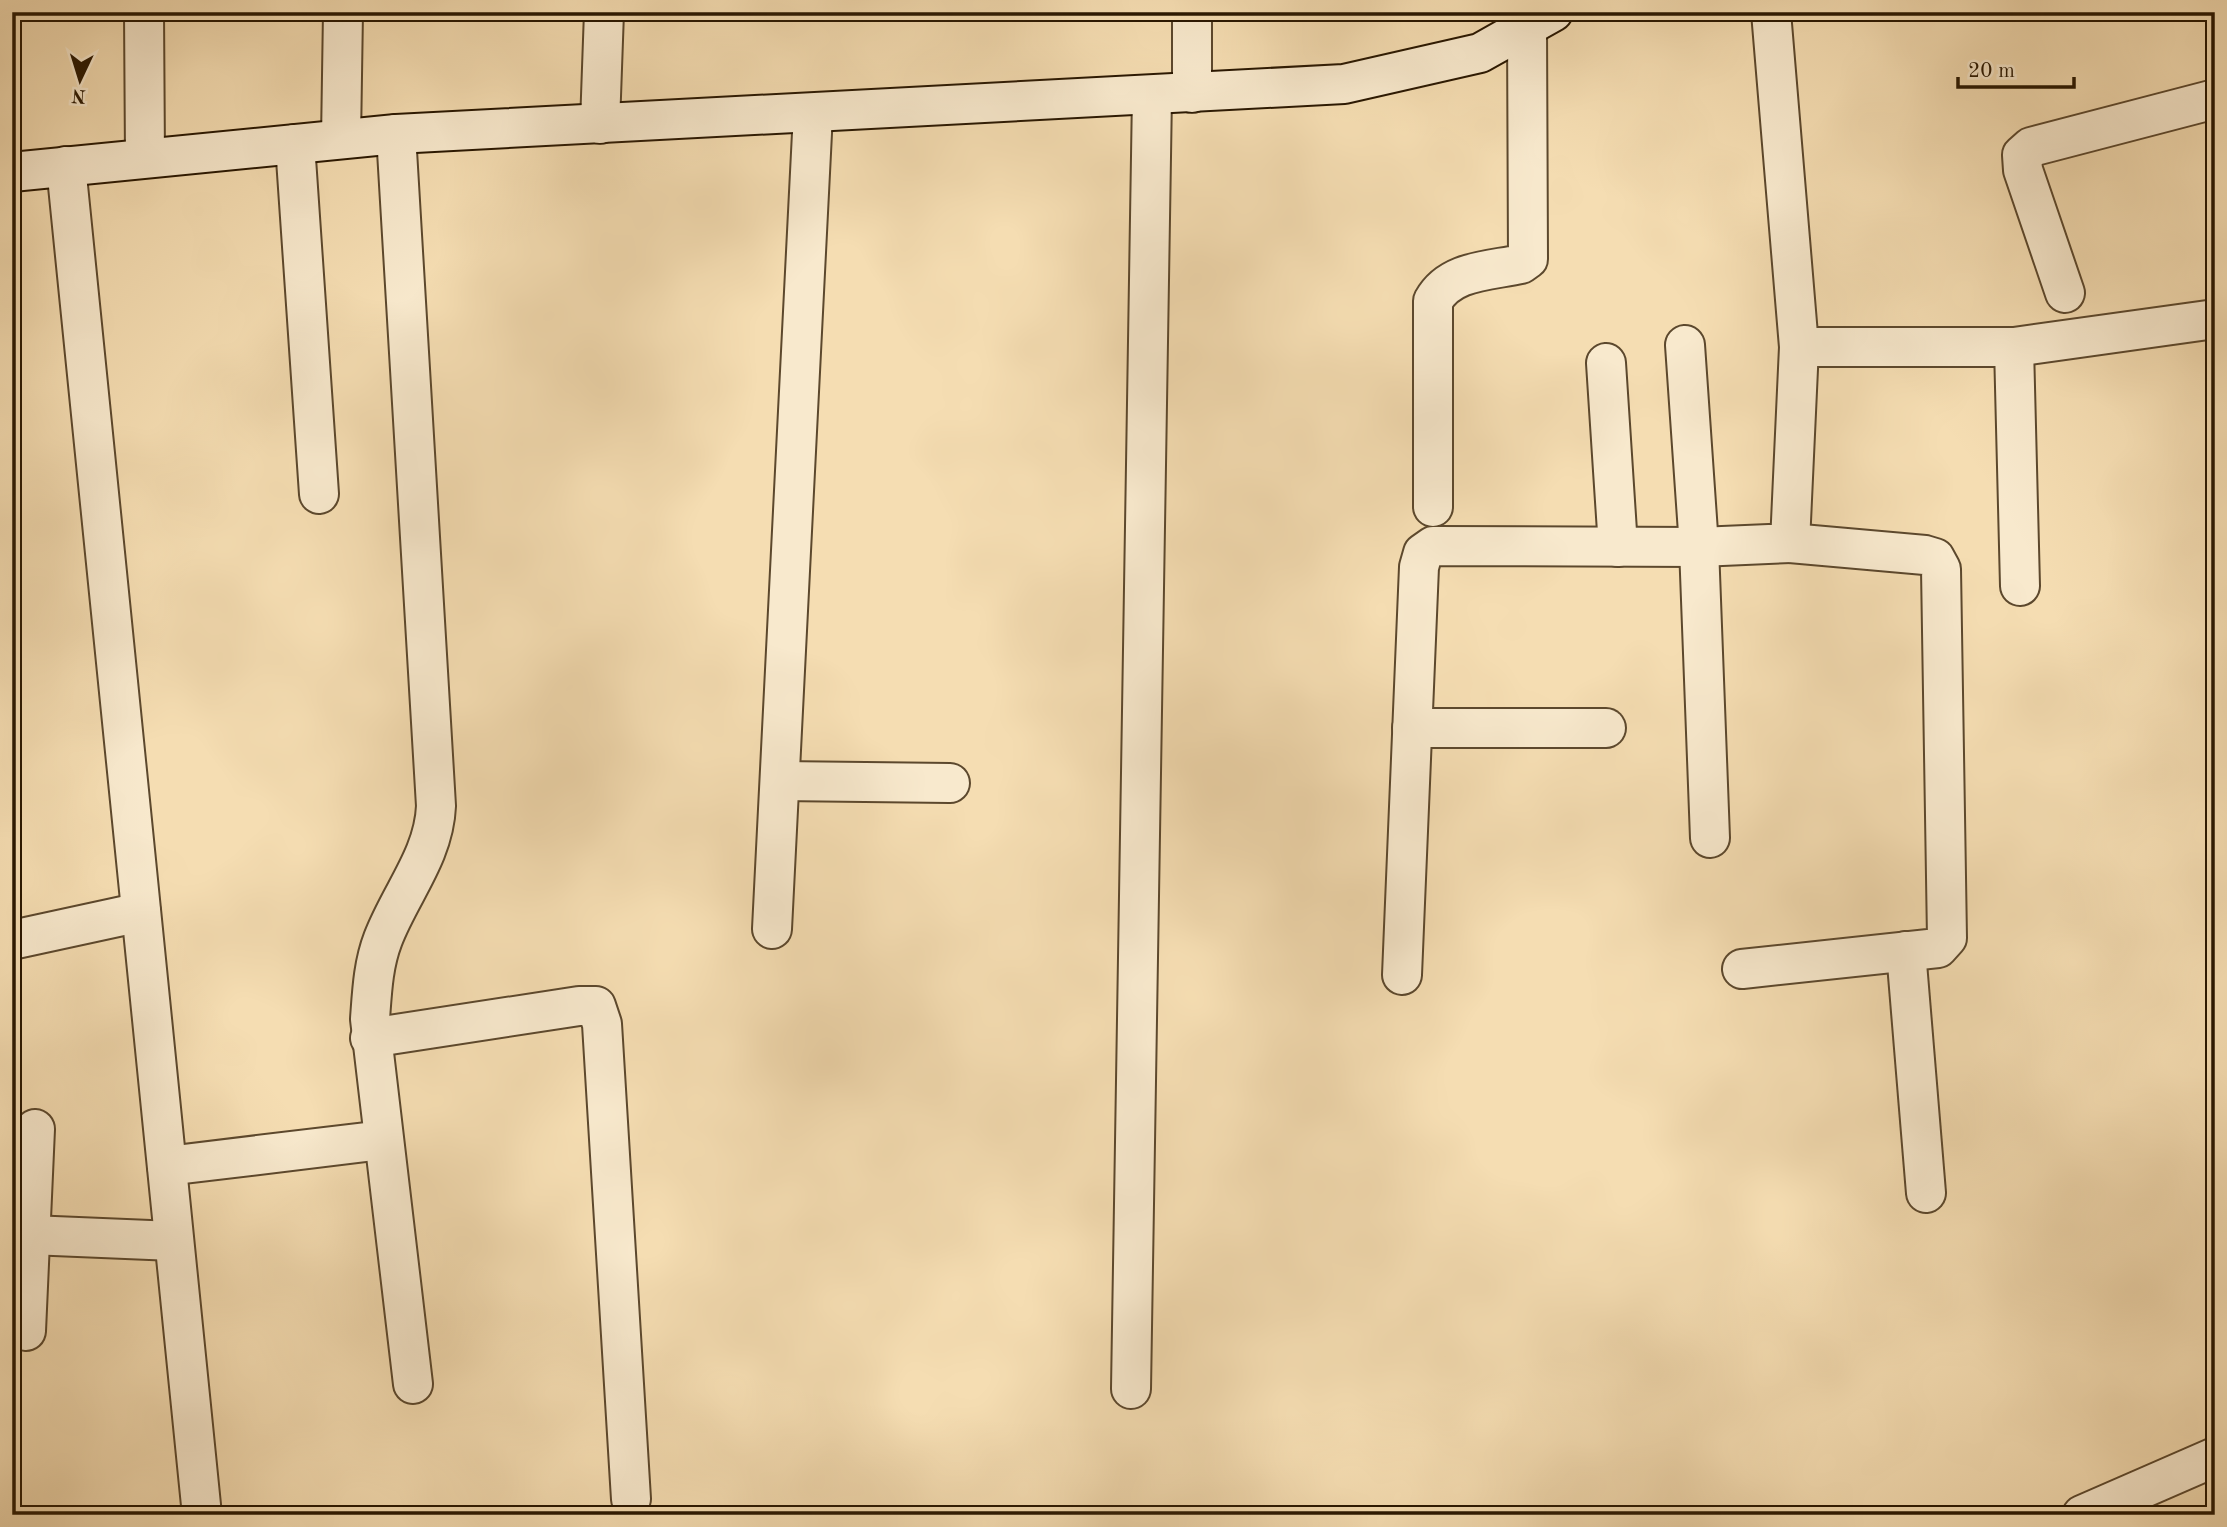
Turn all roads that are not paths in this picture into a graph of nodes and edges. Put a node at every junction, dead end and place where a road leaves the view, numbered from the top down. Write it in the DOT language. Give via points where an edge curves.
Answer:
graph roads {
  1 [pos="144,12"];
  2 [pos="343,12"];
  3 [pos="604,12"];
  4 [pos="1192,12"];
  5 [pos="1771,12"];
  6 [pos="1540,19"];
  7 [pos="1192,93"];
  8 [pos="1152,95"];
  9 [pos="2215,99"];
  10 [pos="813,113"];
  11 [pos="600,124"];
  12 [pos="396,134"];
  13 [pos="341,139"];
  14 [pos="295,144"];
  15 [pos="145,158"];
  16 [pos="66,166"];
  17 [pos="12,172"];
  18 [pos="2066,293"];
  19 [pos="2215,319"];
  20 [pos="1685,345"];
  21 [pos="1799,347"];
  22 [pos="2014,347"];
  23 [pos="1606,363"];
  24 [pos="320,494"];
  25 [pos="1433,507"];
  26 [pos="1790,543"];
  27 [pos="1618,547"];
  28 [pos="1699,547"];
  29 [pos="2020,586"];
  30 [pos="1412,728"];
  31 [pos="1606,728"];
  32 [pos="779,781"];
  33 [pos="950,783"];
  34 [pos="1710,838"];
  35 [pos="141,912"];
  36 [pos="772,929"];
  37 [pos="12,940"];
  38 [pos="1906,951"];
  39 [pos="1742,969"];
  40 [pos="1402,975"];
  41 [pos="370,1038"];
  42 [pos="35,1129"];
  43 [pos="366,1142"];
  44 [pos="167,1166"];
  45 [pos="1926,1193"];
  46 [pos="30,1235"];
  47 [pos="174,1241"];
  48 [pos="26,1331"];
  49 [pos="414,1384"];
  50 [pos="1131,1389"];
  51 [pos="2215,1457"];
  52 [pos="631,1499"];
  53 [pos="202,1515"];
  54 [pos="2082,1515"];
  1 -- 15 [label="street"];
  2 -- 13 [label="street"];
  3 -- 11 [label="street"];
  4 -- 7 [label="street"];
  5 -- 21 [label="street"];
  6 -- 7 [label="street" via="1480,52 1344,84"];
  6 -- 25 [label="street" via="1528,259 1452,279 1433,301"];
  7 -- 8 [label="street"];
  8 -- 10 [label="street"];
  8 -- 50 [label="street"];
  9 -- 18 [label="street" via="2031,147 2022,155 2023,170"];
  10 -- 11 [label="street"];
  10 -- 32 [label="street"];
  11 -- 12 [label="street"];
  12 -- 13 [label="street"];
  12 -- 41 [label="street" via="436,806 431,843 375,961"];
  13 -- 14 [label="street"];
  14 -- 15 [label="street"];
  14 -- 24 [label="street"];
  15 -- 16 [label="street"];
  16 -- 17 [label="street"];
  16 -- 35 [label="street"];
  19 -- 22 [label="street"];
  20 -- 28 [label="street"];
  21 -- 22 [label="street"];
  21 -- 26 [label="street"];
  22 -- 29 [label="street"];
  23 -- 27 [label="street"];
  26 -- 28 [label="street"];
  26 -- 38 [label="street" via="1925,555 1935,558 1941,569 1947,939 1938,947"];
  27 -- 28 [label="street"];
  27 -- 30 [label="street" via="1433,546 1423,553"];
  28 -- 34 [label="street"];
  30 -- 31 [label="street"];
  30 -- 40 [label="street"];
  32 -- 33 [label="street"];
  32 -- 36 [label="street"];
  35 -- 37 [label="street"];
  35 -- 44 [label="street"];
  38 -- 39 [label="street"];
  38 -- 45 [label="street"];
  41 -- 49 [label="street"];
  41 -- 52 [label="street" via="596,1006 602,1024"];
  42 -- 46 [label="street"];
  43 -- 44 [label="street"];
  44 -- 47 [label="street"];
  46 -- 47 [label="street"];
  46 -- 48 [label="street"];
  47 -- 53 [label="street"];
  51 -- 54 [label="street"];
}
